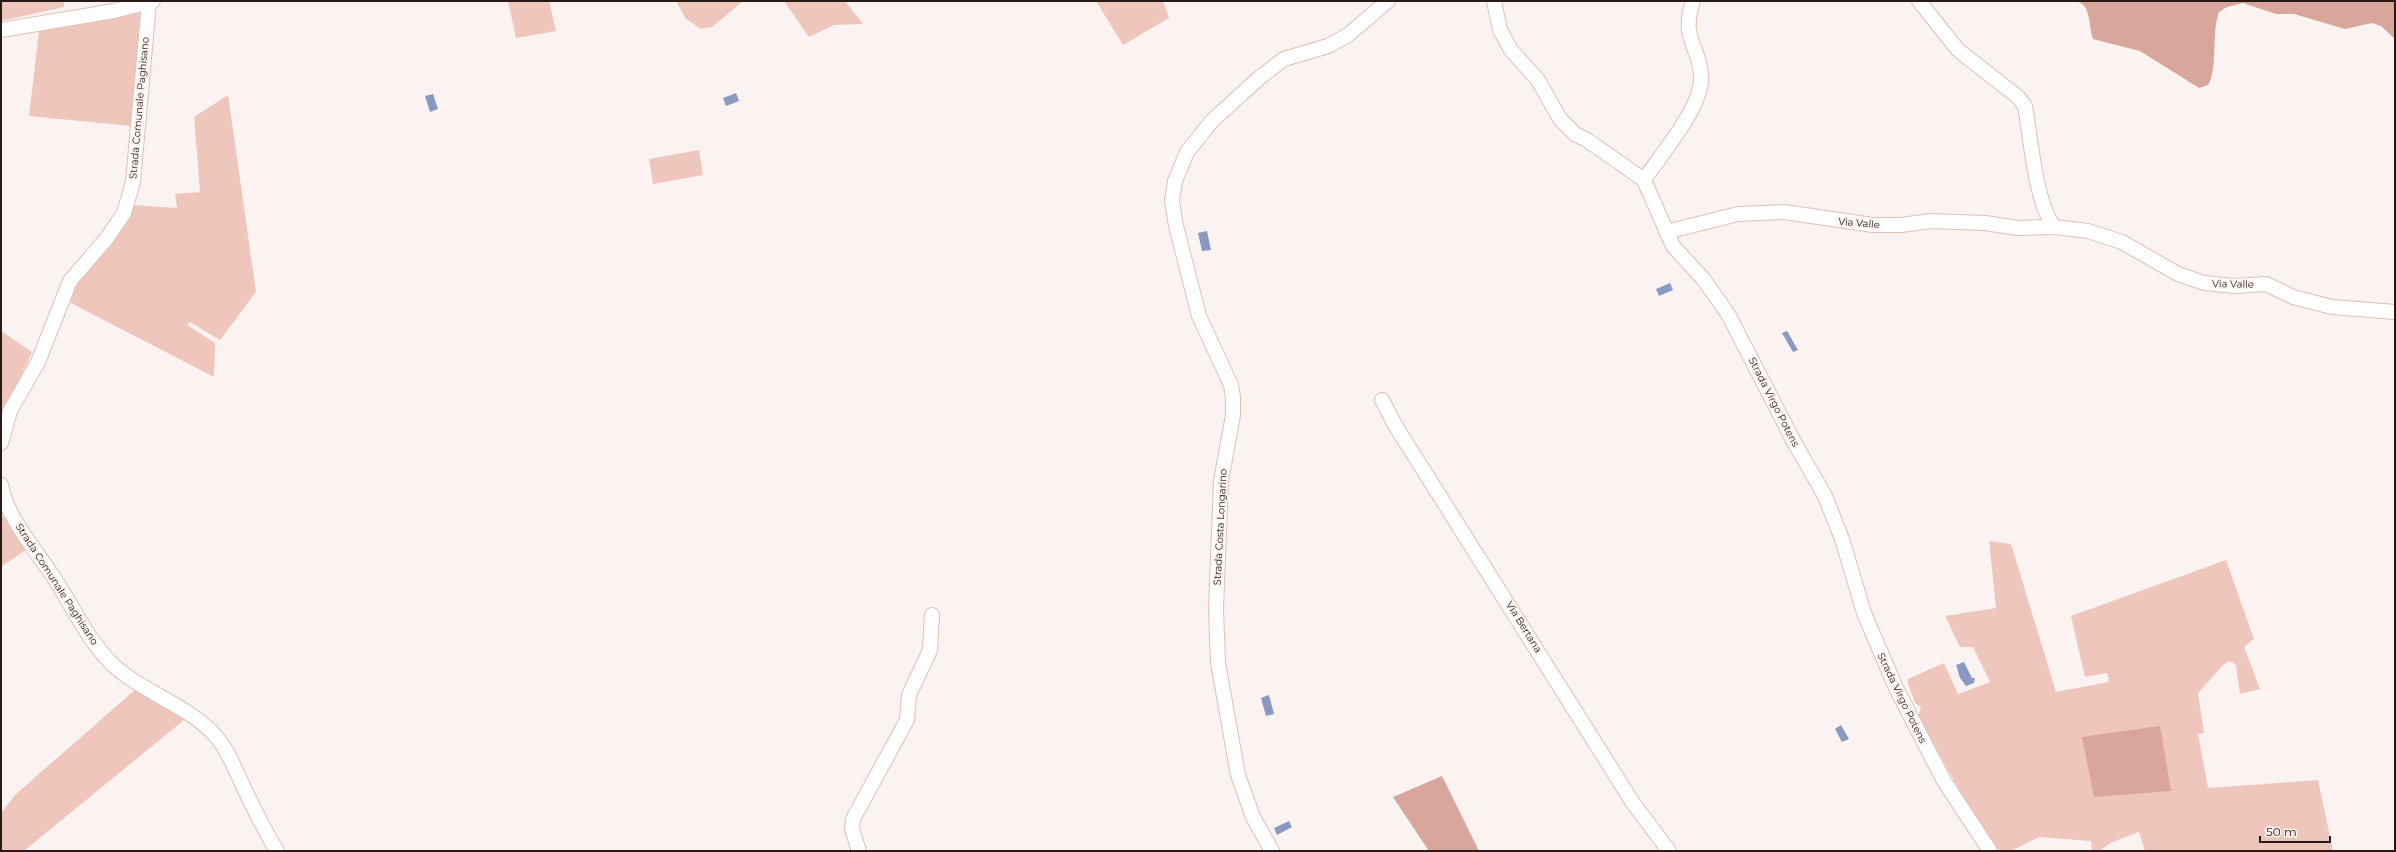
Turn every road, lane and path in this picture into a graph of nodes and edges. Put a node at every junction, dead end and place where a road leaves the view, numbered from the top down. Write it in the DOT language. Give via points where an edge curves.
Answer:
graph roads {
  1 [pos="1388,1"];
  2 [pos="1494,1"];
  3 [pos="1692,1"];
  4 [pos="1919,1"];
  5 [pos="151,2"];
  6 [pos="1,30"];
  7 [pos="1644,180"];
  8 [pos="2054,227"];
  9 [pos="1666,232"];
  10 [pos="2395,312"];
  11 [pos="1382,400"];
  12 [pos="1,443"];
  13 [pos="1,484"];
  14 [pos="932,615"];
  15 [pos="277,851"];
  16 [pos="859,851"];
  17 [pos="1272,851"];
  18 [pos="1669,851"];
  19 [pos="1990,851"];
  1 -- 17 [label="street, Strada Costa Longarino" via="1348,35 1328,46 1284,59 1212,121 1187,152 1175,181 1172,201 1199,316 1233,397 1233,415 1221,482 1216,609 1218,663 1238,775 1253,818"];
  2 -- 7 [label="street, Strada Virgo Potens" via="1500,30 1511,50 1538,80 1560,119 1575,134"];
  3 -- 7 [label="street" via="1687,24 1702,79 1698,99"];
  4 -- 8 [label="street" via="1958,50 2018,97 2025,106 2040,192 2047,217"];
  5 -- 6 [label="street" via="114,11"];
  5 -- 12 [label="street, Strada Comunale Paghisano" via="132,182 124,213 107,238 70,281 38,362 10,411"];
  7 -- 9 [label="street, Strada Virgo Potens"];
  8 -- 9 [label="street, Via Valle" via="2018,228 1985,223 1931,221 1873,225 1784,212 1738,214"];
  8 -- 10 [label="street, Via Valle" via="2088,231 2122,242 2178,274 2204,283 2234,286 2266,284 2293,297 2332,307"];
  9 -- 19 [label="street, Strada Virgo Potens" via="1673,246 1704,280 1728,314 1797,448 1825,496 1842,539 1864,613 1896,688 1944,781"];
  11 -- 18 [label="street, Via Bertana" via="1395,425 1633,803"];
  13 -- 15 [label="street, Strada Comunale Paghisano" via="20,528 56,580 93,641 112,664 129,677 160,694 211,731 225,748 262,827"];
  14 -- 16 [label="street" via="930,650 909,696 907,720 853,819 852,829"];
}
